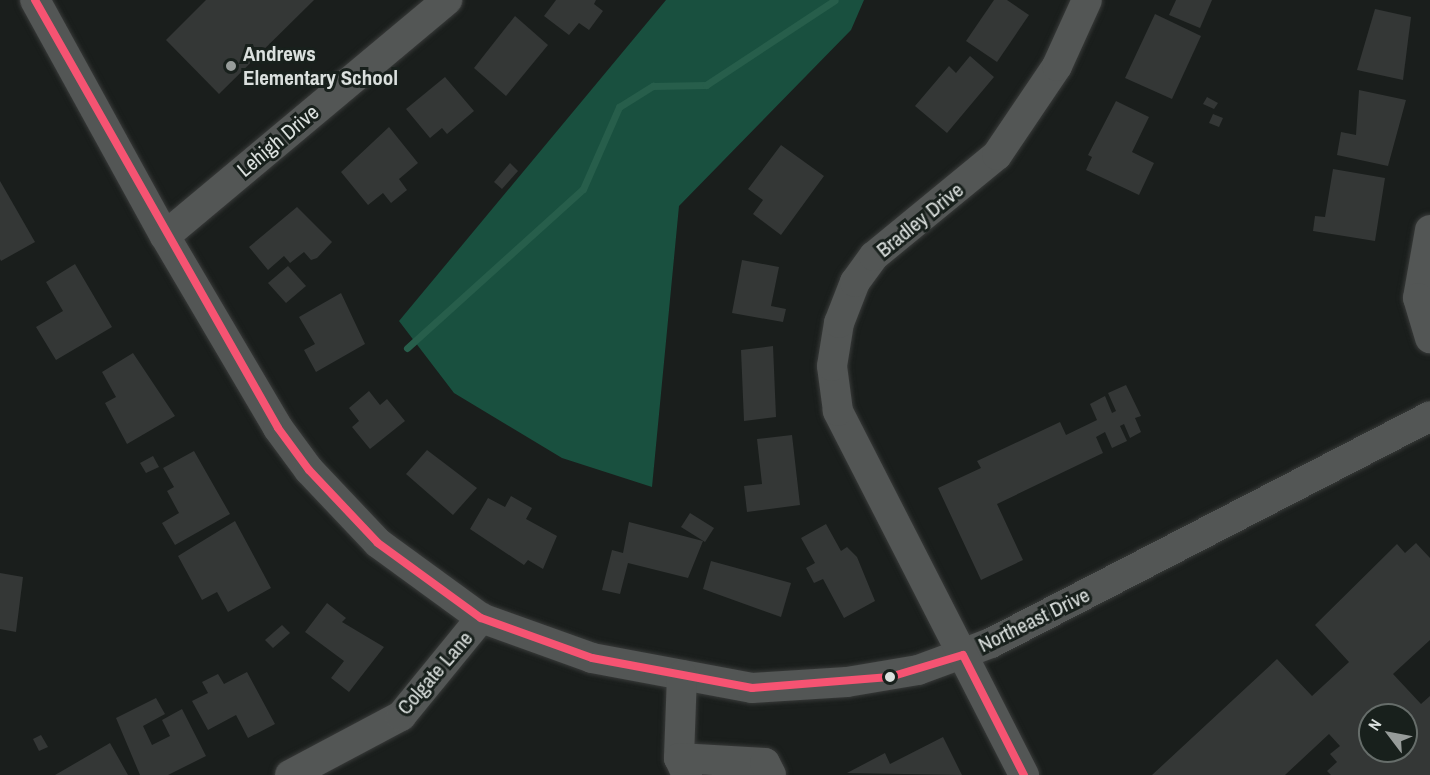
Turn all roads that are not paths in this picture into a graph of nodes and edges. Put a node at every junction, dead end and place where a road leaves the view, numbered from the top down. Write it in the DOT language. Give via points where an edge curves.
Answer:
graph roads {
  1 [pos="36,0"];
  2 [pos="447,0"];
  3 [pos="1087,0"];
  4 [pos="1430,230"];
  5 [pos="165,236"];
  6 [pos="1430,338"];
  7 [pos="1430,416"];
  8 [pos="481,618"];
  9 [pos="963,655"];
  10 [pos="682,675"];
  11 [pos="683,766"];
  12 [pos="290,775"];
  13 [pos="771,775"];
  14 [pos="1024,775"];
  1 -- 5 [label="street, Northeast Drive"];
  2 -- 5 [label="street, Lehigh Drive"];
  3 -- 9 [label="street, Bradley Drive" via="1057,66 997,155 874,256 855,282 839,323 832,366 838,411"];
  4 -- 6 [label="street" via="1418,298"];
  5 -- 8 [label="street, Northeast Drive" via="278,428 309,470 378,543"];
  7 -- 9 [label="street, Northeast Drive"];
  8 -- 10 [label="street, Northeast Drive" via="592,658"];
  8 -- 12 [label="street, Colgate Lane" via="401,716"];
  9 -- 10 [label="street, Northeast Drive" via="918,670 847,682 752,688"];
  9 -- 14 [label="street, Bradley Drive"];
  10 -- 11 [label="street"];
  11 -- 13 [label="street" via="765,763"];
}
